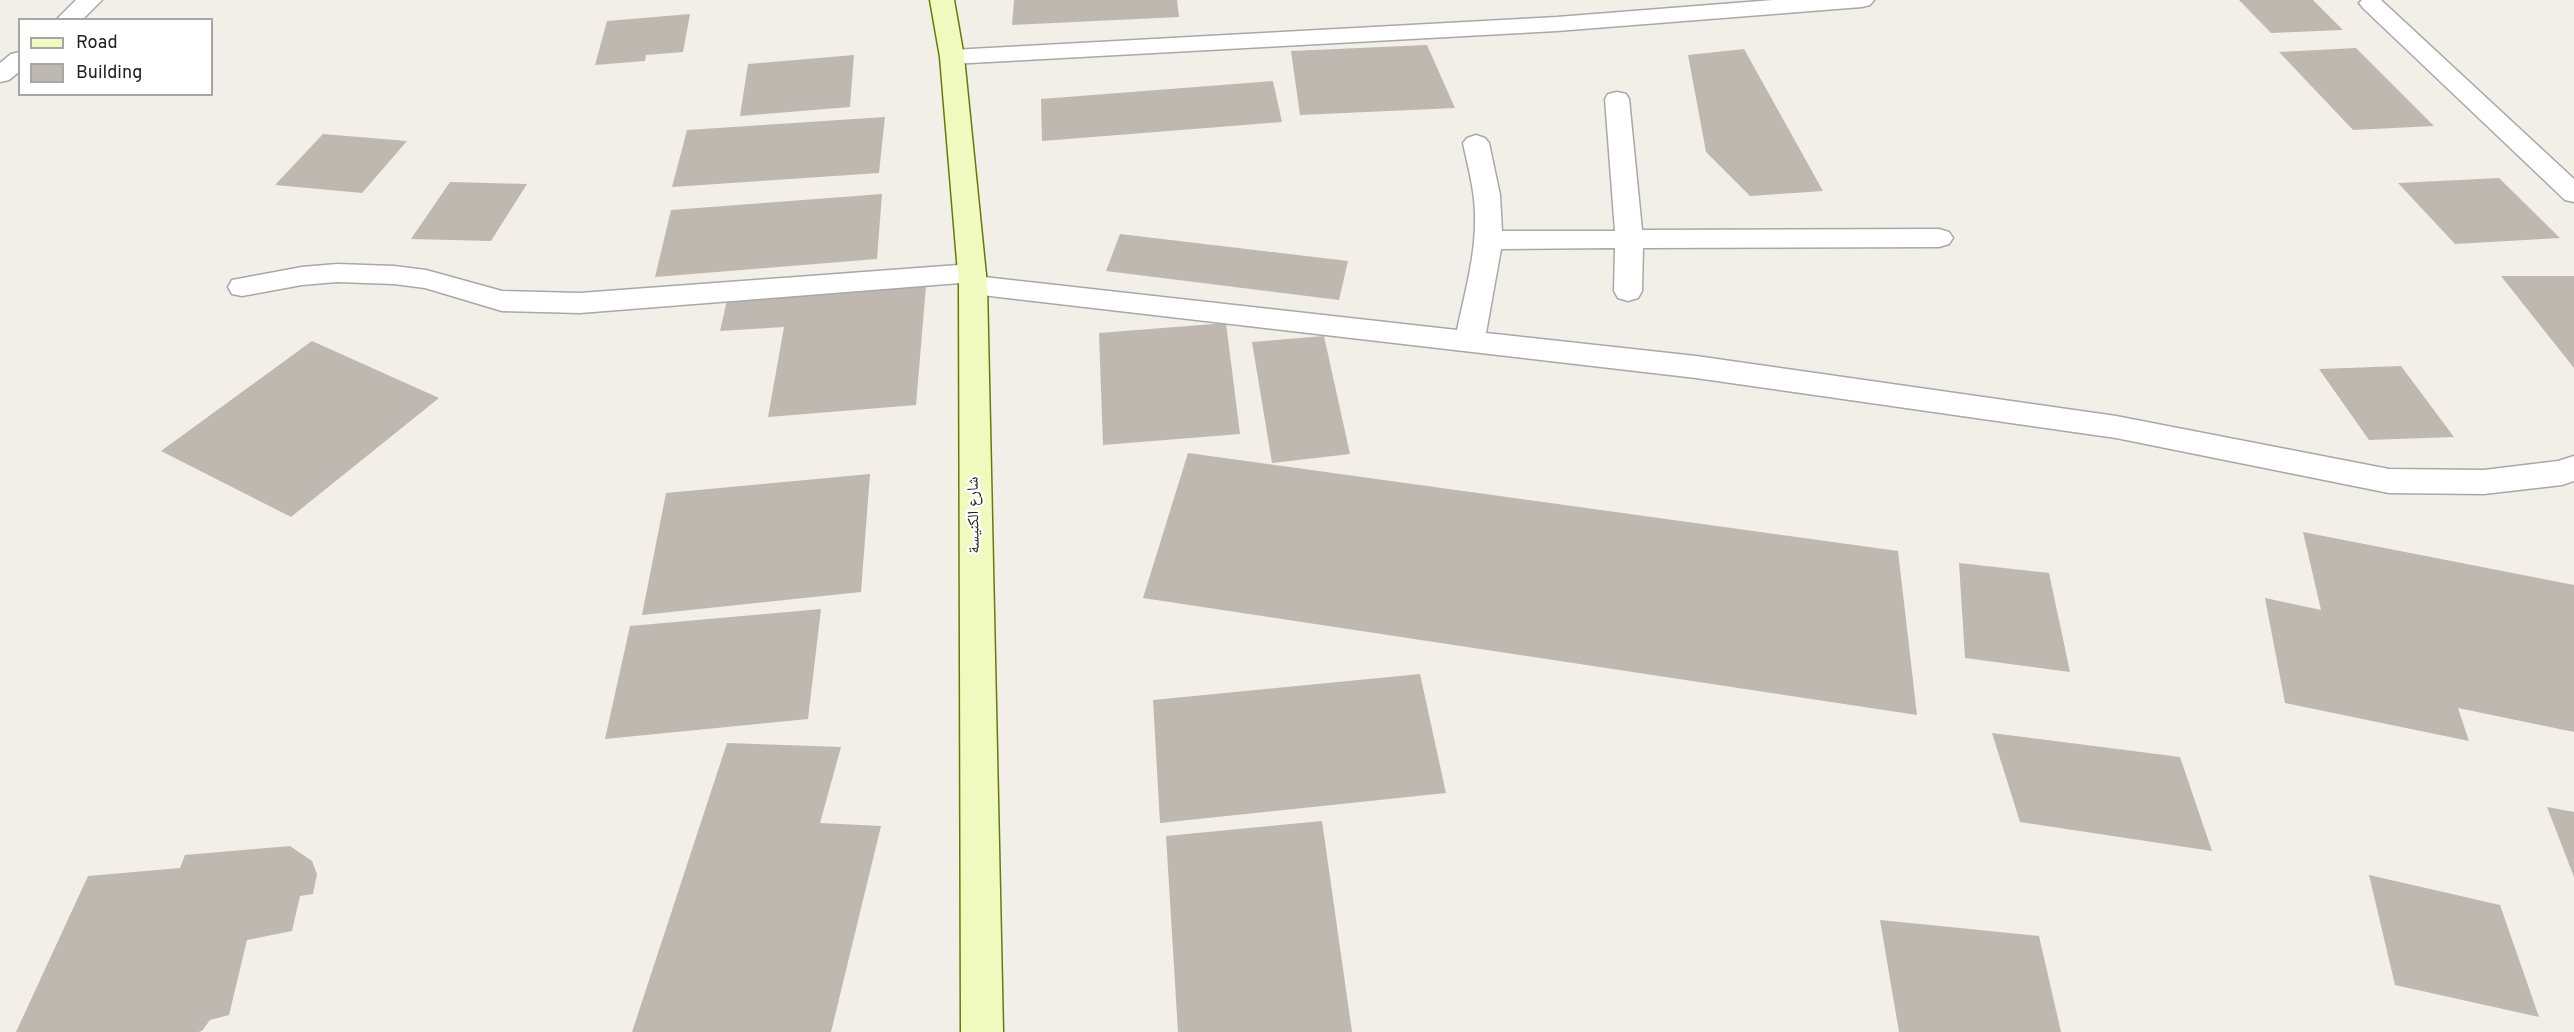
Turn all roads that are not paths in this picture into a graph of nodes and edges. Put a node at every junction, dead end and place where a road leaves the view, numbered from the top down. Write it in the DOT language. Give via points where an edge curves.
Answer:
graph roads {
  1 [pos="90,0"];
  2 [pos="942,0"];
  3 [pos="1546,0"];
  4 [pos="1862,0"];
  5 [pos="2371,3"];
  6 [pos="69,18"];
  7 [pos="1557,24"];
  8 [pos="952,57"];
  9 [pos="18,61"];
  10 [pos="0,75"];
  11 [pos="1617,99"];
  12 [pos="1476,143"];
  13 [pos="2574,194"];
  14 [pos="1939,238"];
  15 [pos="1629,239"];
  16 [pos="1488,240"];
  17 [pos="973,279"];
  18 [pos="242,287"];
  19 [pos="1628,291"];
  20 [pos="1470,341"];
  21 [pos="2574,468"];
  22 [pos="982,1032"];
  1 -- 6 [label="street"];
  2 -- 8 [label="main road, شارع الكنيسة"];
  3 -- 7 [label="street"];
  4 -- 7 [label="street"];
  5 -- 13 [label="street"];
  7 -- 8 [label="street"];
  8 -- 17 [label="main road, شارع الكنيسة"];
  9 -- 10 [label="street"];
  11 -- 15 [label="street"];
  12 -- 16 [label="street" via="1486,187"];
  14 -- 15 [label="street"];
  15 -- 16 [label="street"];
  15 -- 19 [label="street"];
  16 -- 20 [label="street"];
  17 -- 18 [label="street" via="580,303 502,301 426,279 394,275 337,273"];
  17 -- 20 [label="street"];
  17 -- 22 [label="main road, شارع الكنيسة"];
  20 -- 21 [label="street" via="1696,367 2116,427 2389,481 2484,482"];
}
